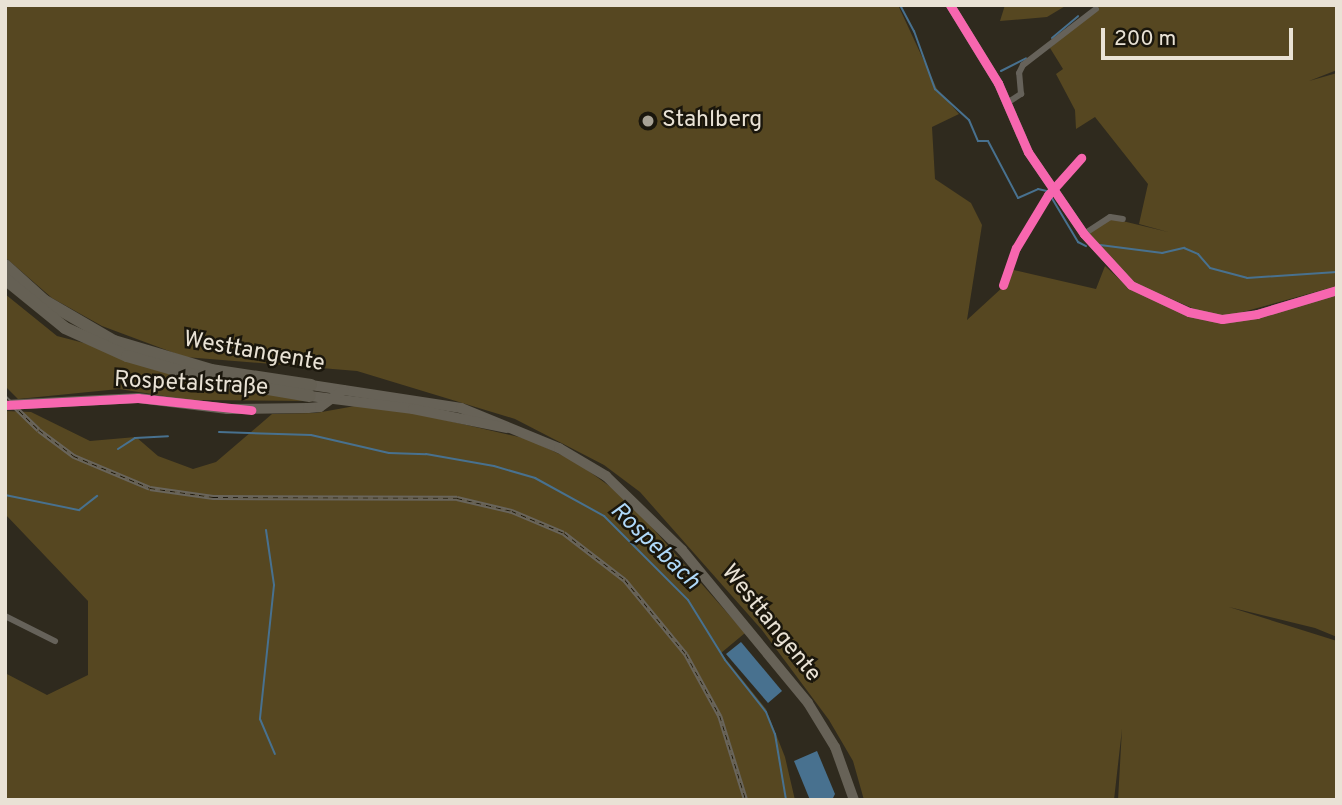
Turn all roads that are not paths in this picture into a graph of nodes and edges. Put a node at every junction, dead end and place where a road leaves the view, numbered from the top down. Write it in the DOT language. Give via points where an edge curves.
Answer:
graph roads {
  1 [pos="950,5"];
  2 [pos="1096,9"];
  3 [pos="1007,103"];
  4 [pos="1081,158"];
  5 [pos="1054,190"];
  6 [pos="1123,219"];
  7 [pos="1084,233"];
  8 [pos="5,265"];
  9 [pos="5,279"];
  10 [pos="1003,285"];
  11 [pos="1337,290"];
  12 [pos="347,389"];
  13 [pos="309,396"];
  14 [pos="330,398"];
  15 [pos="5,405"];
  16 [pos="517,430"];
  17 [pos="5,616"];
  18 [pos="55,641"];
  19 [pos="854,800"];
  1 -- 3 [label="main road"];
  2 -- 3 [label="street" via="1023,65 1018,73 1021,94"];
  3 -- 5 [label="main road" via="1028,152"];
  4 -- 5 [label="street"];
  5 -- 7 [label="main road"];
  5 -- 10 [label="street" via="1017,247"];
  6 -- 7 [label="street" via="1110,217"];
  7 -- 11 [label="main road" via="1131,285 1206,317 1257,314"];
  8 -- 13 [label="highway, Westtangente" via="45,301 114,341"];
  9 -- 13 [label="highway, Westtangente" via="65,328 127,356 207,379"];
  12 -- 13 [label="main road, Westtangente"];
  12 -- 14 [label="main road"];
  12 -- 16 [label="main road, Westtangente" via="461,408"];
  13 -- 14 [label="main road, Westtangente"];
  13 -- 15 [label="main road, Rospetalstraße" via="227,410 138,398"];
  14 -- 16 [label="main road, Westtangente"];
  16 -- 19 [label="main road, Westtangente" via="606,476 682,550 813,712 835,747"];
  17 -- 18 [label="street"];
}
